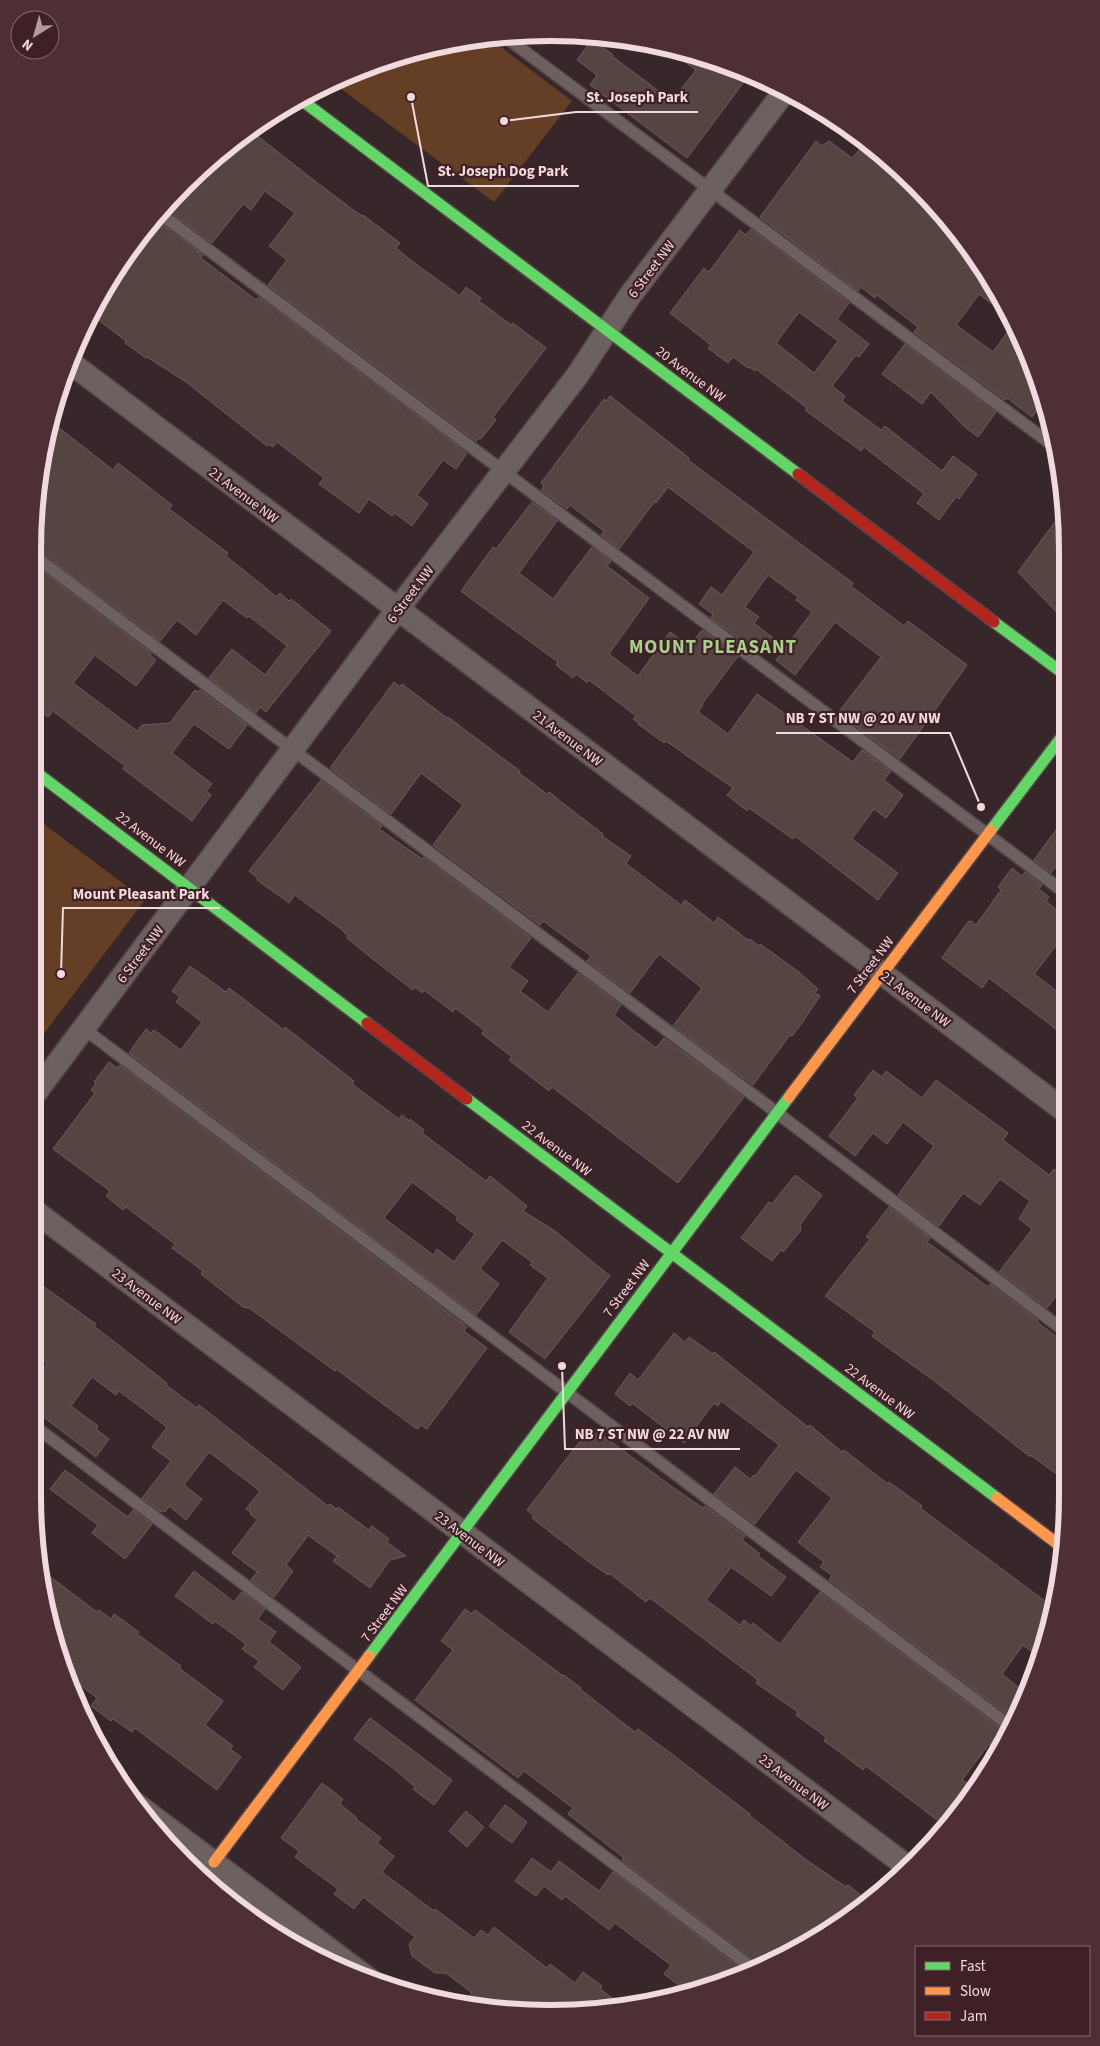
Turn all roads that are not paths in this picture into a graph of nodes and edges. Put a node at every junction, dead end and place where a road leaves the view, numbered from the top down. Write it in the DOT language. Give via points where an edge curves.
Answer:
graph roads {
  1 [pos="513,43"];
  2 [pos="781,97"];
  3 [pos="306,104"];
  4 [pos="711,190"];
  5 [pos="166,218"];
  6 [pos="607,330"];
  7 [pos="75,367"];
  8 [pos="1046,441"];
  9 [pos="504,471"];
  10 [pos="41,561"];
  11 [pos="397,610"];
  12 [pos="1059,670"];
  13 [pos="1059,741"];
  14 [pos="293,750"];
  15 [pos="41,776"];
  16 [pos="988,834"];
  17 [pos="190,888"];
  18 [pos="1059,888"];
  19 [pos="882,973"];
  20 [pos="83,1028"];
  21 [pos="41,1085"];
  22 [pos="1059,1106"];
  23 [pos="778,1114"];
  24 [pos="41,1216"];
  25 [pos="671,1253"];
  26 [pos="1059,1327"];
  27 [pos="568,1392"];
  28 [pos="41,1431"];
  29 [pos="463,1533"];
  30 [pos="1056,1543"];
  31 [pos="359,1671"];
  32 [pos="1005,1722"];
  33 [pos="160,1822"];
  34 [pos="214,1862"];
  35 [pos="902,1863"];
  36 [pos="346,1962"];
  37 [pos="748,1965"];
  1 -- 4 [label="lane"];
  2 -- 4 [label="street, 6 Street NW"];
  3 -- 6 [label="street, 20 Avenue NW"];
  4 -- 6 [label="street, 6 Street NW"];
  4 -- 8 [label="lane"];
  5 -- 9 [label="lane"];
  6 -- 9 [label="street, 6 Street NW" via="577,376"];
  6 -- 12 [label="street, 20 Avenue NW"];
  7 -- 11 [label="street, 21 Avenue NW"];
  9 -- 11 [label="street, 6 Street NW"];
  9 -- 16 [label="lane"];
  10 -- 14 [label="lane"];
  11 -- 14 [label="street, 6 Street NW"];
  11 -- 19 [label="street, 21 Avenue NW"];
  13 -- 16 [label="street, 7 Street NW"];
  14 -- 17 [label="street, 6 Street NW"];
  14 -- 23 [label="lane"];
  15 -- 17 [label="street, 22 Avenue NW"];
  16 -- 18 [label="lane"];
  16 -- 19 [label="street, 7 Street NW"];
  17 -- 20 [label="street, 6 Street NW"];
  17 -- 25 [label="street, 22 Avenue NW"];
  19 -- 22 [label="street, 21 Avenue NW"];
  19 -- 23 [label="street, 7 Street NW"];
  20 -- 21 [label="street, 6 Street NW"];
  20 -- 27 [label="lane"];
  23 -- 25 [label="street, 7 Street NW"];
  23 -- 26 [label="lane"];
  24 -- 29 [label="street, 23 Avenue NW"];
  25 -- 27 [label="street, 7 Street NW"];
  25 -- 30 [label="street, 22 Avenue NW"];
  27 -- 29 [label="street, 7 Street NW"];
  27 -- 32 [label="lane"];
  28 -- 31 [label="lane"];
  29 -- 31 [label="street, 7 Street NW"];
  29 -- 35 [label="street, 23 Avenue NW"];
  31 -- 34 [label="street, 7 Street NW"];
  31 -- 37 [label="lane"];
  33 -- 34 [label="street"];
  34 -- 36 [label="street"];
}
